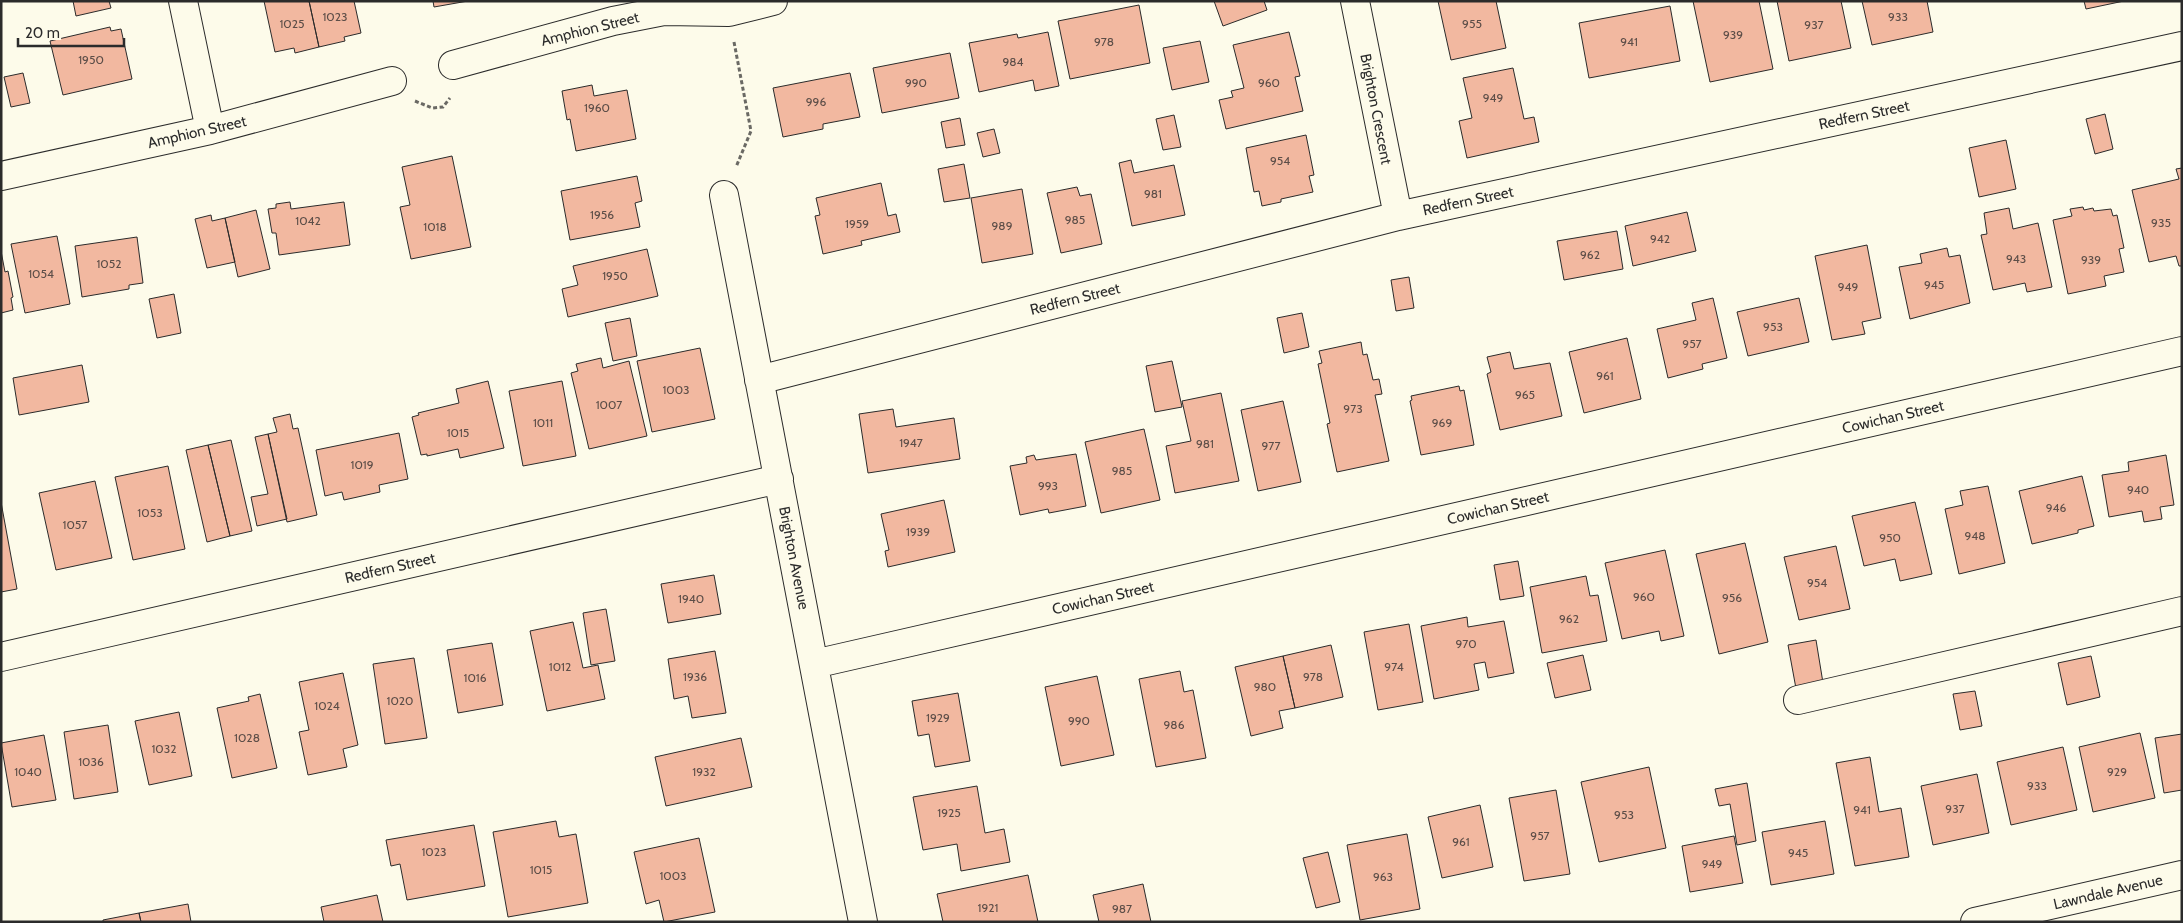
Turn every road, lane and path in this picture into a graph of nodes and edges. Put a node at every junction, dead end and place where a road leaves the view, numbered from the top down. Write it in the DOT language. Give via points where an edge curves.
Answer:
graph roads {
  1 [pos="183,1"];
  2 [pos="704,1"];
  3 [pos="773,1"];
  4 [pos="1355,1"];
  5 [pos="726,7"];
  6 [pos="2182,46"];
  7 [pos="453,65"];
  8 [pos="392,81"];
  9 [pos="210,130"];
  10 [pos="1,176"];
  11 [pos="724,195"];
  12 [pos="1398,216"];
  13 [pos="2182,351"];
  14 [pos="759,380"];
  15 [pos="779,479"];
  16 [pos="2182,611"];
  17 [pos="1,657"];
  18 [pos="814,664"];
  19 [pos="1798,700"];
  20 [pos="2182,875"];
  21 [pos="864,922"];
  22 [pos="1975,922"];
  1 -- 9 [label="street"];
  2 -- 5 [label="street"];
  3 -- 5 [label="street"];
  4 -- 12 [label="street, Brighton Crescent"];
  5 -- 7 [label="street, Amphion Street" via="664,10"];
  5 -- 11 [label="path" via="751,132"];
  6 -- 12 [label="street, Redfern Street"];
  7 -- 8 [label="path" via="450,97 443,107 432,108 411,100"];
  8 -- 9 [label="street, Amphion Street"];
  9 -- 10 [label="street, Amphion Street"];
  11 -- 14 [label="street, Brighton Avenue"];
  12 -- 14 [label="street, Redfern Street"];
  13 -- 18 [label="street, Cowichan Street"];
  14 -- 15 [label="street, Brighton Avenue"];
  15 -- 17 [label="street, Redfern Street"];
  15 -- 18 [label="street, Brighton Avenue"];
  16 -- 19 [label="street"];
  18 -- 21 [label="street, Brighton Avenue"];
  20 -- 22 [label="street, Lawndale Avenue"];
}
